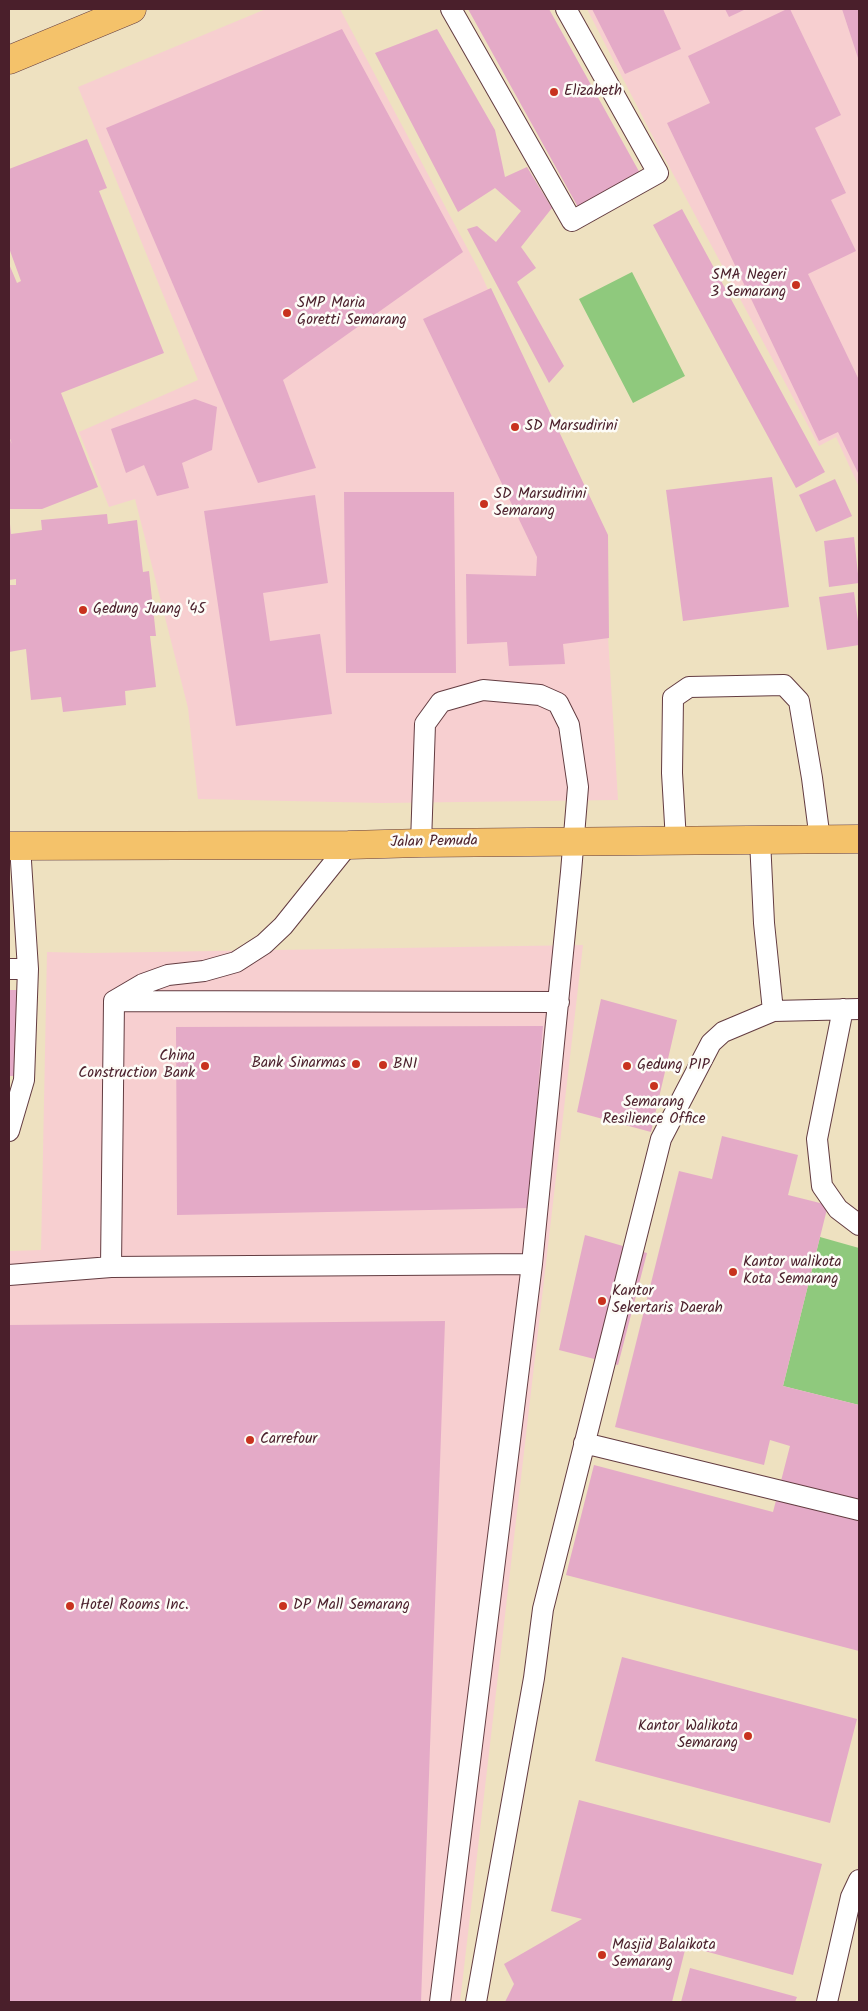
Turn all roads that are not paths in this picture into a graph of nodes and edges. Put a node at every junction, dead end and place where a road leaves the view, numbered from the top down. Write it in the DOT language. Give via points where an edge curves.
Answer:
graph roads {
  1 [pos="132,9"];
  2 [pos="452,9"];
  3 [pos="566,9"];
  4 [pos="9,60"];
  5 [pos="859,839"];
  6 [pos="760,840"];
  7 [pos="820,840"];
  8 [pos="676,841"];
  9 [pos="573,842"];
  10 [pos="421,843"];
  11 [pos="14,846"];
  12 [pos="348,846"];
  13 [pos="18,969"];
  14 [pos="114,1001"];
  15 [pos="559,1002"];
  16 [pos="851,1009"];
  17 [pos="773,1011"];
  18 [pos="9,1131"];
  19 [pos="859,1225"];
  20 [pos="532,1264"];
  21 [pos="111,1267"];
  22 [pos="9,1275"];
  23 [pos="584,1443"];
  24 [pos="859,1510"];
  25 [pos="859,1880"];
  26 [pos="440,2002"];
  27 [pos="476,2002"];
  28 [pos="827,2002"];
  1 -- 4 [label="main road"];
  2 -- 3 [label="lane" via="572,221 658,173"];
  5 -- 7 [label="main road, Jalan Pemuda"];
  6 -- 7 [label="main road, Jalan Pemuda"];
  6 -- 8 [label="main road, Jalan Pemuda"];
  6 -- 17 [label="lane"];
  7 -- 8 [label="lane" via="799,701 784,685 690,686 674,698 672,773"];
  8 -- 9 [label="main road, Jalan Pemuda"];
  9 -- 10 [label="main road, Jalan Pemuda"];
  9 -- 10 [label="lane" via="578,788 570,725 558,703 540,695 483,690 441,702 425,724"];
  9 -- 15 [label="lane"];
  10 -- 12 [label="main road, Jalan Pemuda"];
  11 -- 12 [label="main road, Jalan Pemuda"];
  11 -- 13 [label="lane"];
  12 -- 14 [label="lane" via="283,926 264,944 236,962 204,971 168,975 142,984"];
  13 -- 18 [label="lane" via="24,1080"];
  14 -- 15 [label="lane"];
  14 -- 21 [label="lane"];
  15 -- 20 [label="lane"];
  16 -- 17 [label="lane"];
  16 -- 19 [label="lane" via="817,1139 822,1186 838,1209"];
  17 -- 23 [label="lane" via="723,1032 711,1043 661,1138"];
  20 -- 21 [label="lane"];
  20 -- 26 [label="lane"];
  21 -- 22 [label="lane"];
  23 -- 24 [label="lane"];
  23 -- 27 [label="lane" via="543,1608 534,1678"];
  25 -- 28 [label="lane" via="850,1897"];
}
